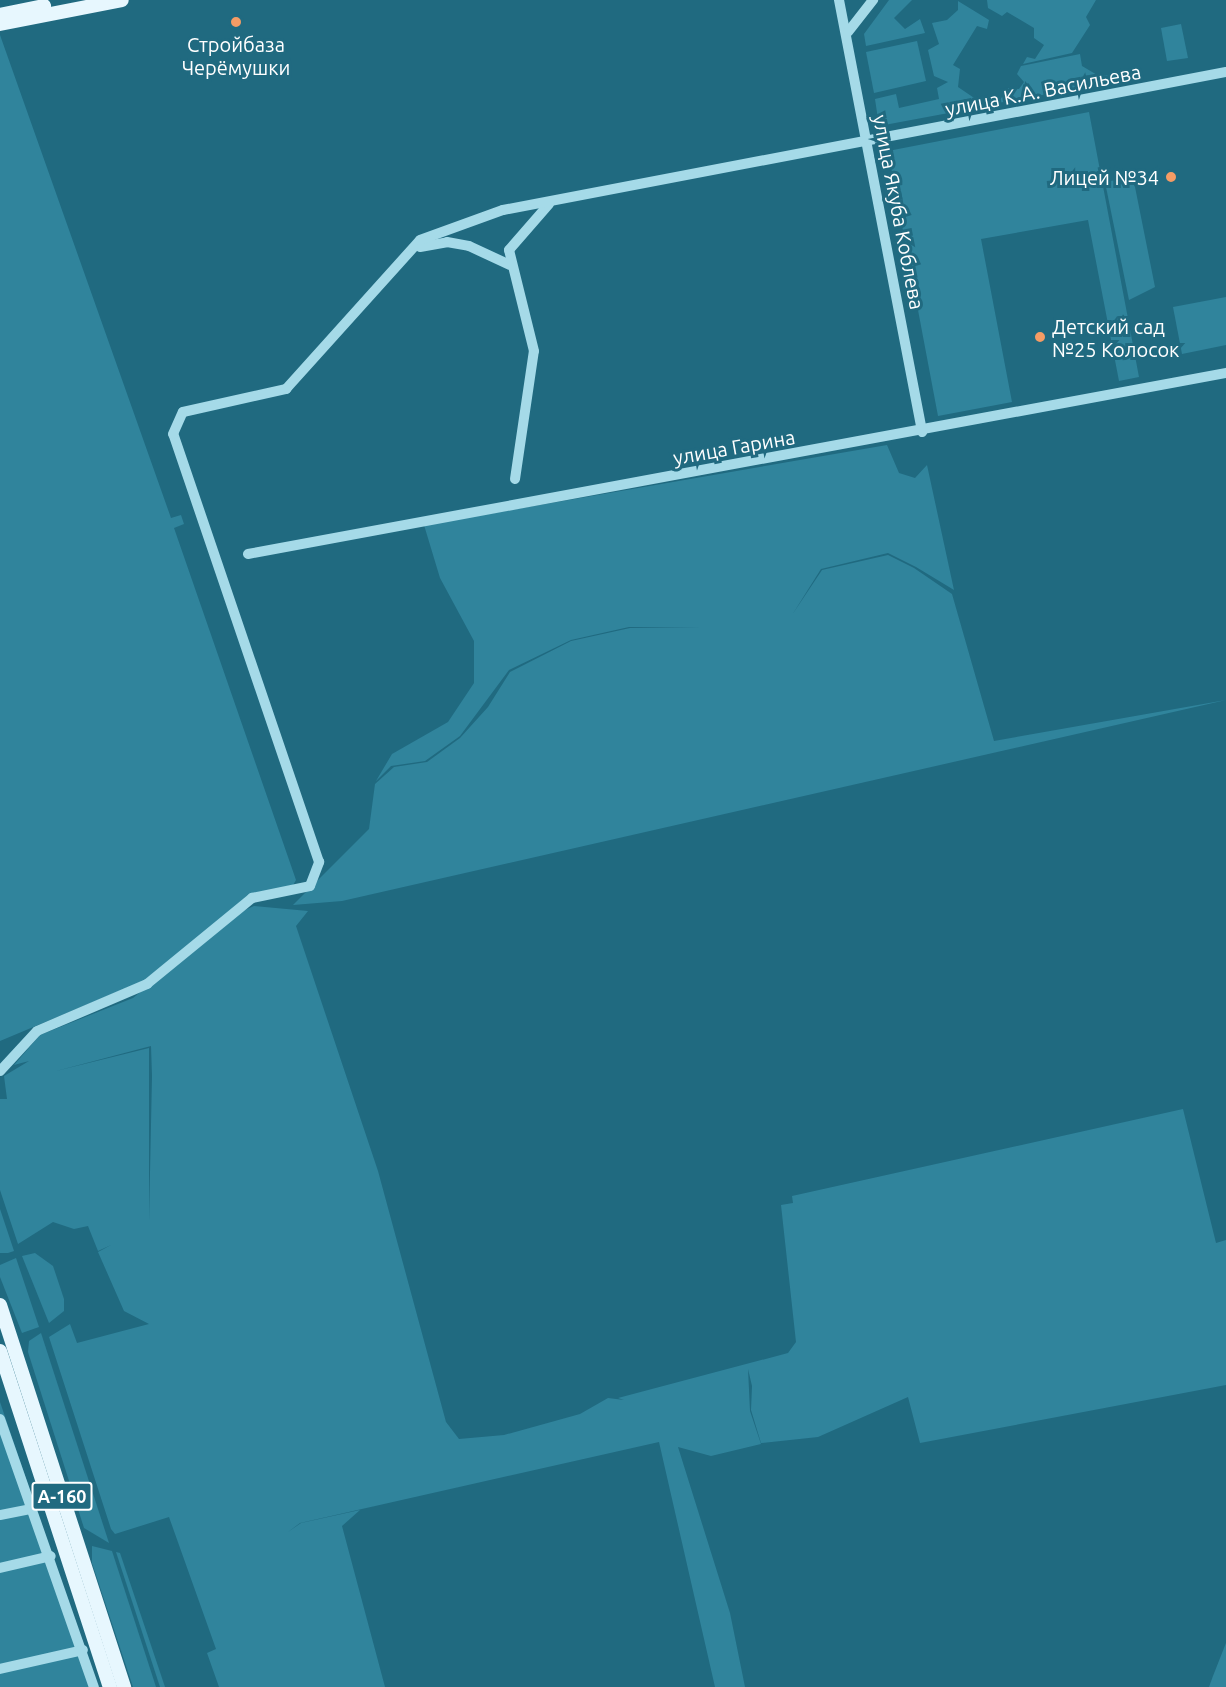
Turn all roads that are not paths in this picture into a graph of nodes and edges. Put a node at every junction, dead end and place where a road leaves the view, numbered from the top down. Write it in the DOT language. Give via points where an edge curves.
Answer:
graph roads {
  1 [pos="76,0"];
  2 [pos="122,0"];
  3 [pos="839,0"];
  4 [pos="873,0"];
  5 [pos="0,15"];
  6 [pos="0,24"];
  7 [pos="848,32"];
  8 [pos="1226,72"];
  9 [pos="868,143"];
  10 [pos="549,203"];
  11 [pos="400,258"];
  12 [pos="510,265"];
  13 [pos="1226,373"];
  14 [pos="922,432"];
  15 [pos="516,479"];
  16 [pos="248,554"];
  17 [pos="0,1071"];
  18 [pos="0,1305"];
  19 [pos="0,1351"];
  20 [pos="22,1419"];
  21 [pos="1,1422"];
  22 [pos="3,1439"];
  23 [pos="31,1509"];
  24 [pos="0,1515"];
  25 [pos="51,1556"];
  26 [pos="0,1568"];
  27 [pos="83,1650"];
  28 [pos="0,1669"];
  29 [pos="94,1687"];
  30 [pos="110,1687"];
  31 [pos="124,1687"];
  1 -- 5 [label="main road"];
  2 -- 6 [label="main road"];
  3 -- 7 [label="street, улица Якуба Коблева"];
  4 -- 7 [label="street"];
  7 -- 9 [label="street, улица Якуба Коблева"];
  8 -- 9 [label="street, улица К.А. Васильева"];
  9 -- 10 [label="street, улица К.А. Васильева"];
  9 -- 14 [label="street, улица Якуба Коблева"];
  10 -- 11 [label="street, улица К.А. Васильева" via="459,225 420,240"];
  10 -- 12 [label="street" via="514,239"];
  11 -- 12 [label="street" via="447,242 469,246"];
  11 -- 17 [label="street, улица К.А. Васильева" via="286,389 183,412 173,427 276,750 319,862 310,886 252,898 147,984 37,1031"];
  12 -- 15 [label="street" via="528,313 534,351"];
  13 -- 14 [label="street, улица Гарина"];
  14 -- 16 [label="street, улица Гарина"];
  18 -- 31 [label="main road, А-160"];
  19 -- 20 [label="main road, А-160"];
  20 -- 21 [label="street"];
  20 -- 30 [label="main road, А-160"];
  21 -- 22 [label="street"];
  22 -- 23 [label="street"];
  23 -- 24 [label="street"];
  23 -- 25 [label="street"];
  25 -- 26 [label="street"];
  25 -- 27 [label="street"];
  27 -- 28 [label="street"];
  27 -- 29 [label="street"];
}
